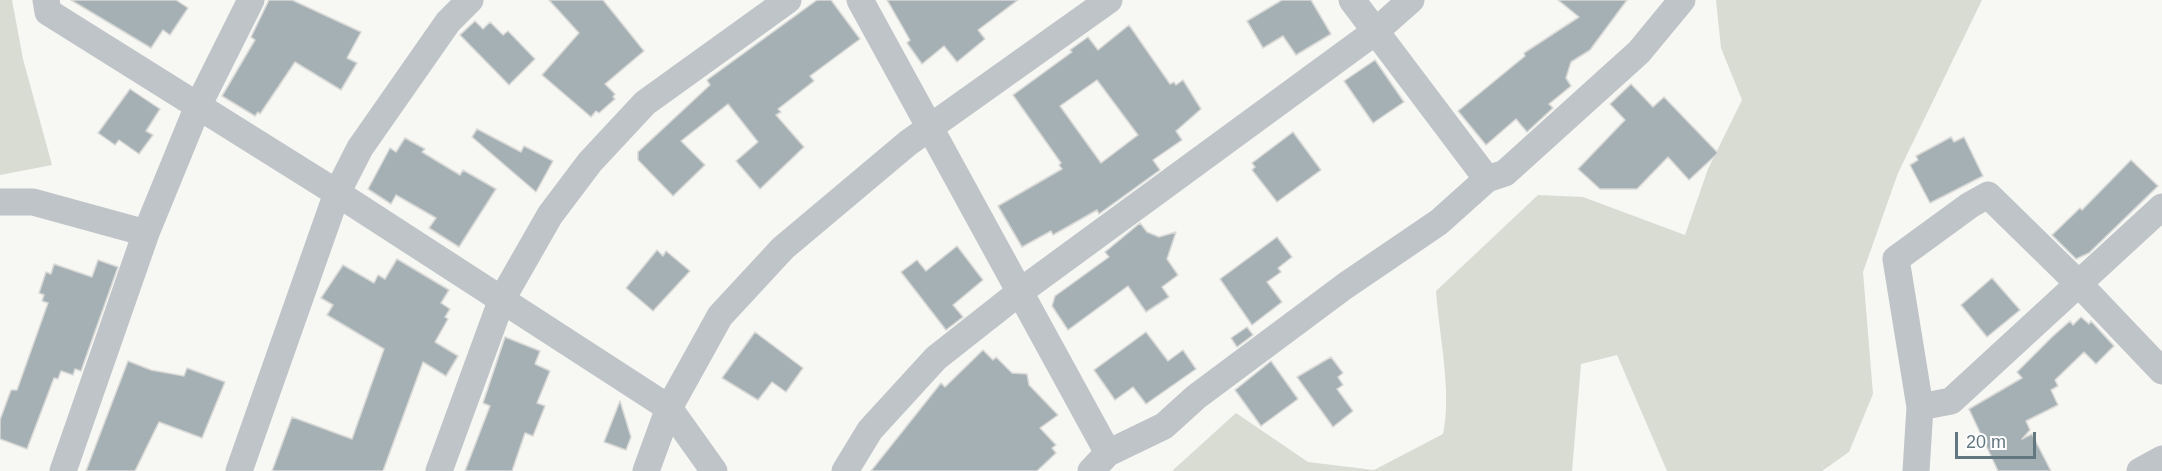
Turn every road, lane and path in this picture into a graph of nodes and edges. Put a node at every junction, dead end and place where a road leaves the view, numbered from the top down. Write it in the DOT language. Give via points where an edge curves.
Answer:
graph roads {
  1 [pos="46,0"];
  2 [pos="251,0"];
  3 [pos="470,0"];
  4 [pos="788,0"];
  5 [pos="860,0"];
  6 [pos="1109,0"];
  7 [pos="1352,0"];
  8 [pos="1411,0"];
  9 [pos="1682,0"];
  10 [pos="1376,31"];
  11 [pos="198,106"];
  12 [pos="931,127"];
  13 [pos="1486,179"];
  14 [pos="337,193"];
  15 [pos="0,202"];
  16 [pos="2162,207"];
  17 [pos="146,233"];
  18 [pos="2080,285"];
  19 [pos="1021,291"];
  20 [pos="502,299"];
  21 [pos="2162,371"];
  22 [pos="1920,407"];
  23 [pos="669,408"];
  24 [pos="2162,459"];
  25 [pos="1099,462"];
  26 [pos="63,471"];
  27 [pos="240,471"];
  28 [pos="439,471"];
  29 [pos="646,471"];
  30 [pos="714,471"];
  31 [pos="845,471"];
  32 [pos="1916,471"];
  33 [pos="2140,471"];
  1 -- 11 [label="street" via="48,12"];
  2 -- 11 [label="street"];
  3 -- 14 [label="street" via="448,22 360,148"];
  4 -- 20 [label="street" via="645,103 590,162 550,215"];
  5 -- 12 [label="street"];
  6 -- 12 [label="street"];
  7 -- 10 [label="street"];
  8 -- 10 [label="street"];
  9 -- 13 [label="street" via="1639,52 1601,89 1505,173"];
  10 -- 13 [label="street"];
  10 -- 19 [label="street"];
  11 -- 14 [label="street"];
  11 -- 17 [label="street"];
  12 -- 19 [label="street"];
  12 -- 23 [label="street" via="783,248 720,316"];
  13 -- 25 [label="street" via="1439,222 1345,286 1196,397 1164,426"];
  14 -- 20 [label="street"];
  14 -- 27 [label="street"];
  15 -- 17 [label="street" via="33,202"];
  16 -- 18 [label="street"];
  17 -- 26 [label="street"];
  18 -- 21 [label="street"];
  18 -- 22 [label="street" via="1951,401"];
  18 -- 22 [label="street" via="1988,195 1896,260"];
  19 -- 25 [label="street"];
  19 -- 31 [label="street" via="936,358 870,430"];
  20 -- 23 [label="street"];
  20 -- 28 [label="street"];
  22 -- 32 [label="street"];
  23 -- 29 [label="street"];
  23 -- 30 [label="street"];
  24 -- 33 [label="street"];
}
